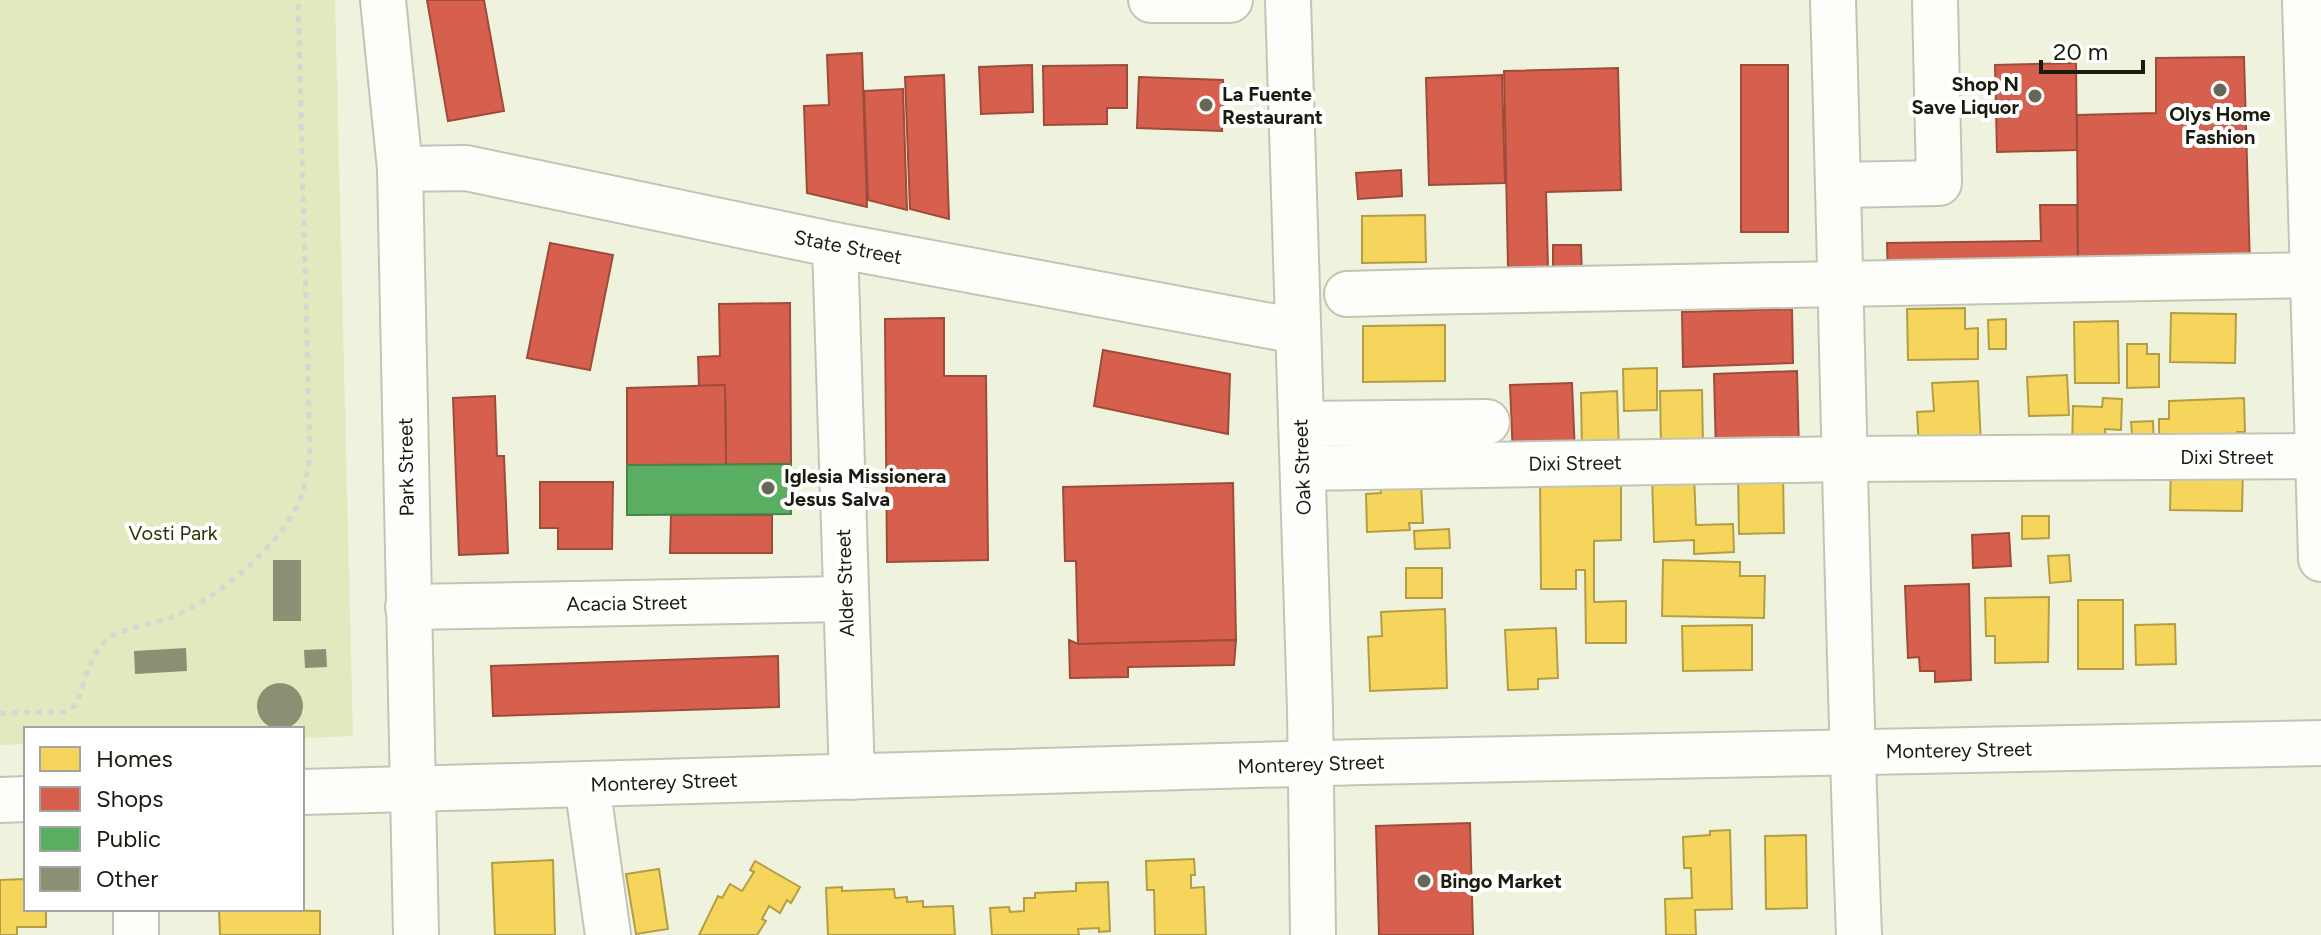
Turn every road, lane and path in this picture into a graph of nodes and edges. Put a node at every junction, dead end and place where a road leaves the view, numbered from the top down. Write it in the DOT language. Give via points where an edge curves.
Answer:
graph roads {
  1 [pos="298,0"];
  2 [pos="383,0"];
  3 [pos="1151,0"];
  4 [pos="1230,0"];
  5 [pos="1288,0"];
  6 [pos="1833,0"];
  7 [pos="1935,0"];
  8 [pos="2305,0"];
  9 [pos="400,169"];
  10 [pos="1840,185"];
  11 [pos="835,245"];
  12 [pos="2316,257"];
  13 [pos="1841,285"];
  14 [pos="1347,294"];
  15 [pos="1297,331"];
  16 [pos="2318,345"];
  17 [pos="1487,422"];
  18 [pos="1301,424"];
  19 [pos="2318,456"];
  20 [pos="1847,459"];
  21 [pos="1303,468"];
  22 [pos="2321,559"];
  23 [pos="845,599"];
  24 [pos="408,607"];
  25 [pos="0,713"];
  26 [pos="2321,743"];
  27 [pos="1852,752"];
  28 [pos="1311,764"];
  29 [pos="852,777"];
  30 [pos="587,784"];
  31 [pos="415,790"];
  32 [pos="304,792"];
  33 [pos="24,799"];
  34 [pos="0,800"];
  35 [pos="136,911"];
  36 [pos="136,935"];
  37 [pos="416,935"];
  38 [pos="608,935"];
  39 [pos="1313,935"];
  40 [pos="1859,935"];
  1 -- 25 [label="path" via="310,456 299,502 262,551 195,606 109,637 71,709"];
  2 -- 9 [label="street, Park Street"];
  3 -- 4 [label="street"];
  5 -- 15 [label="street, Oak Street"];
  6 -- 10 [label="street"];
  7 -- 10 [label="street" via="1939,183"];
  8 -- 12 [label="street"];
  9 -- 11 [label="street, State Street" via="466,168"];
  9 -- 24 [label="street, Park Street"];
  10 -- 13 [label="street"];
  11 -- 15 [label="street, State Street"];
  11 -- 23 [label="street, Alder Street"];
  12 -- 13 [label="street"];
  12 -- 16 [label="street"];
  13 -- 14 [label="street"];
  13 -- 20 [label="street"];
  15 -- 18 [label="street, Oak Street"];
  16 -- 19 [label="street"];
  17 -- 18 [label="street"];
  18 -- 21 [label="street, Oak Street"];
  19 -- 20 [label="street, Dixi Street"];
  19 -- 22 [label="street"];
  20 -- 21 [label="street, Dixi Street"];
  20 -- 27 [label="street"];
  21 -- 28 [label="street, Oak Street"];
  23 -- 24 [label="street, Acacia Street"];
  23 -- 29 [label="street, Alder Street"];
  24 -- 31 [label="street, Park Street"];
  26 -- 27 [label="street, Monterey Street"];
  27 -- 28 [label="street, Monterey Street"];
  27 -- 40 [label="street"];
  28 -- 29 [label="street, Monterey Street"];
  28 -- 39 [label="street, Oak Street"];
  29 -- 30 [label="street, Monterey Street"];
  30 -- 31 [label="street, Monterey Street"];
  30 -- 38 [label="street"];
  31 -- 32 [label="street, Monterey Street"];
  31 -- 37 [label="street, Park Street"];
  33 -- 34 [label="street"];
  35 -- 36 [label="street"];
}
